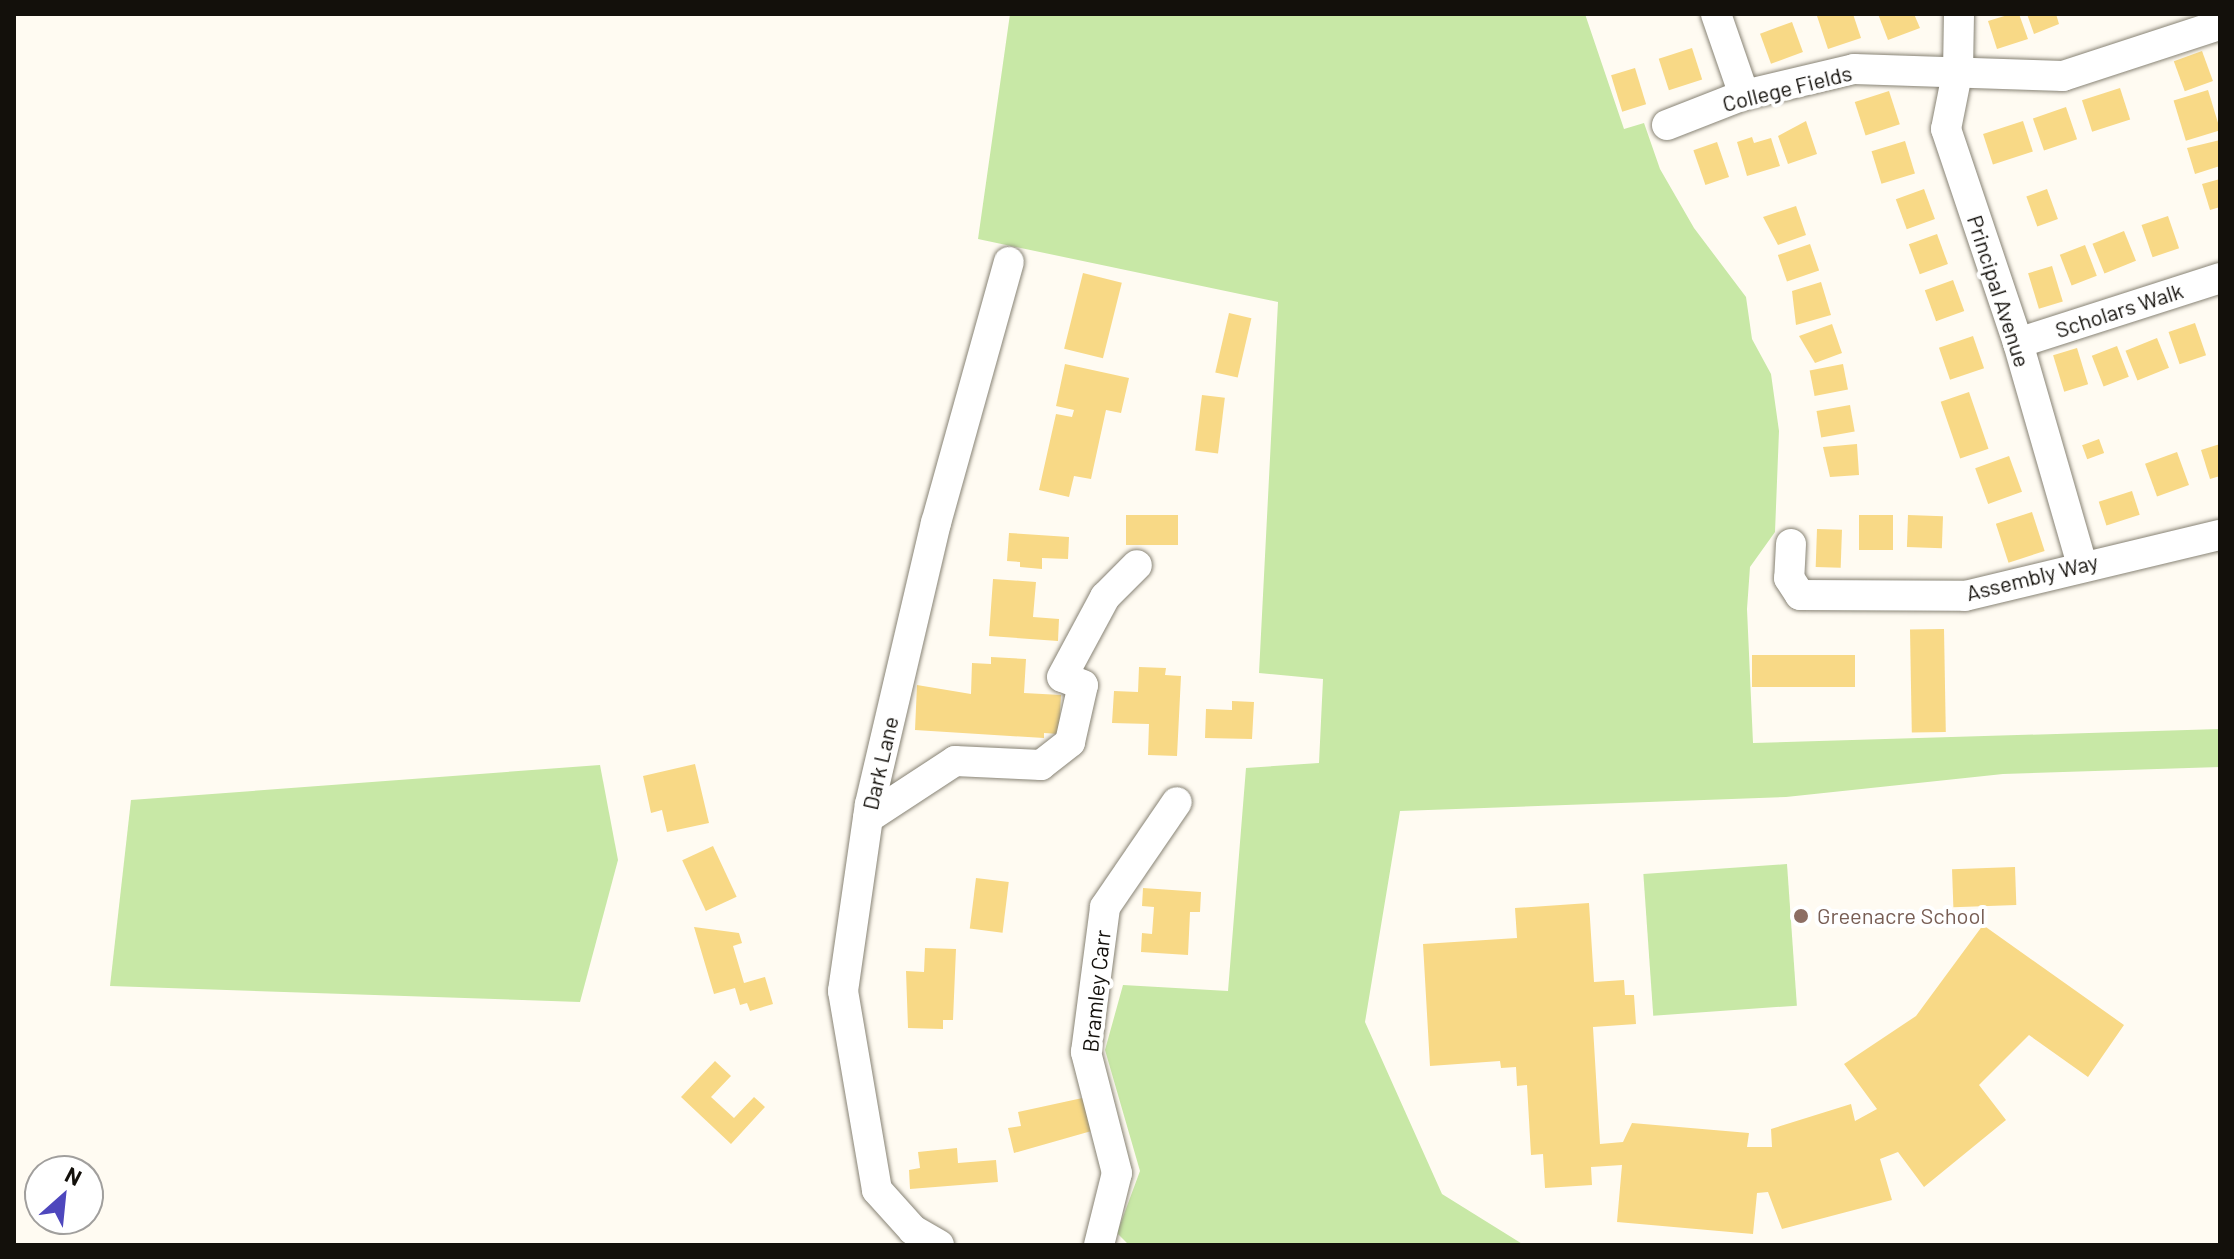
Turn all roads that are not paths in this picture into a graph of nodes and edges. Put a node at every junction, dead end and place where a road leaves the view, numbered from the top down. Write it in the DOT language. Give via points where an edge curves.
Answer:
graph roads {
  1 [pos="1716,14"];
  2 [pos="1959,14"];
  3 [pos="2217,26"];
  4 [pos="1958,69"];
  5 [pos="1744,95"];
  6 [pos="1667,125"];
  7 [pos="1009,262"];
  8 [pos="2220,278"];
  9 [pos="2018,343"];
  10 [pos="2220,535"];
  11 [pos="1791,544"];
  12 [pos="1137,565"];
  13 [pos="2082,565"];
  14 [pos="1177,802"];
  15 [pos="868,818"];
  16 [pos="939,1245"];
  17 [pos="1099,1245"];
  1 -- 5 [label="street"];
  2 -- 4 [label="street, Principal Avenue"];
  3 -- 4 [label="street, College Fields" via="2063,76 2011,77"];
  4 -- 5 [label="street, College Fields" via="1854,69"];
  4 -- 9 [label="street, Principal Avenue" via="1946,129"];
  5 -- 6 [label="street, College Fields"];
  7 -- 15 [label="street, Dark Lane" via="936,523"];
  8 -- 9 [label="street, Scholars Walk"];
  9 -- 13 [label="street, Principal Avenue"];
  10 -- 13 [label="street, Assembly Way"];
  11 -- 13 [label="street, Assembly Way" via="1789,578 1800,595 1965,596"];
  12 -- 15 [label="street" via="1105,597 1062,677 1083,685 1070,742 1041,765 955,761"];
  14 -- 17 [label="street, Bramley Carr" via="1105,907 1086,1052 1117,1173"];
  15 -- 16 [label="street, Dark Lane" via="843,991 846,1029 877,1190 913,1230"];
}
